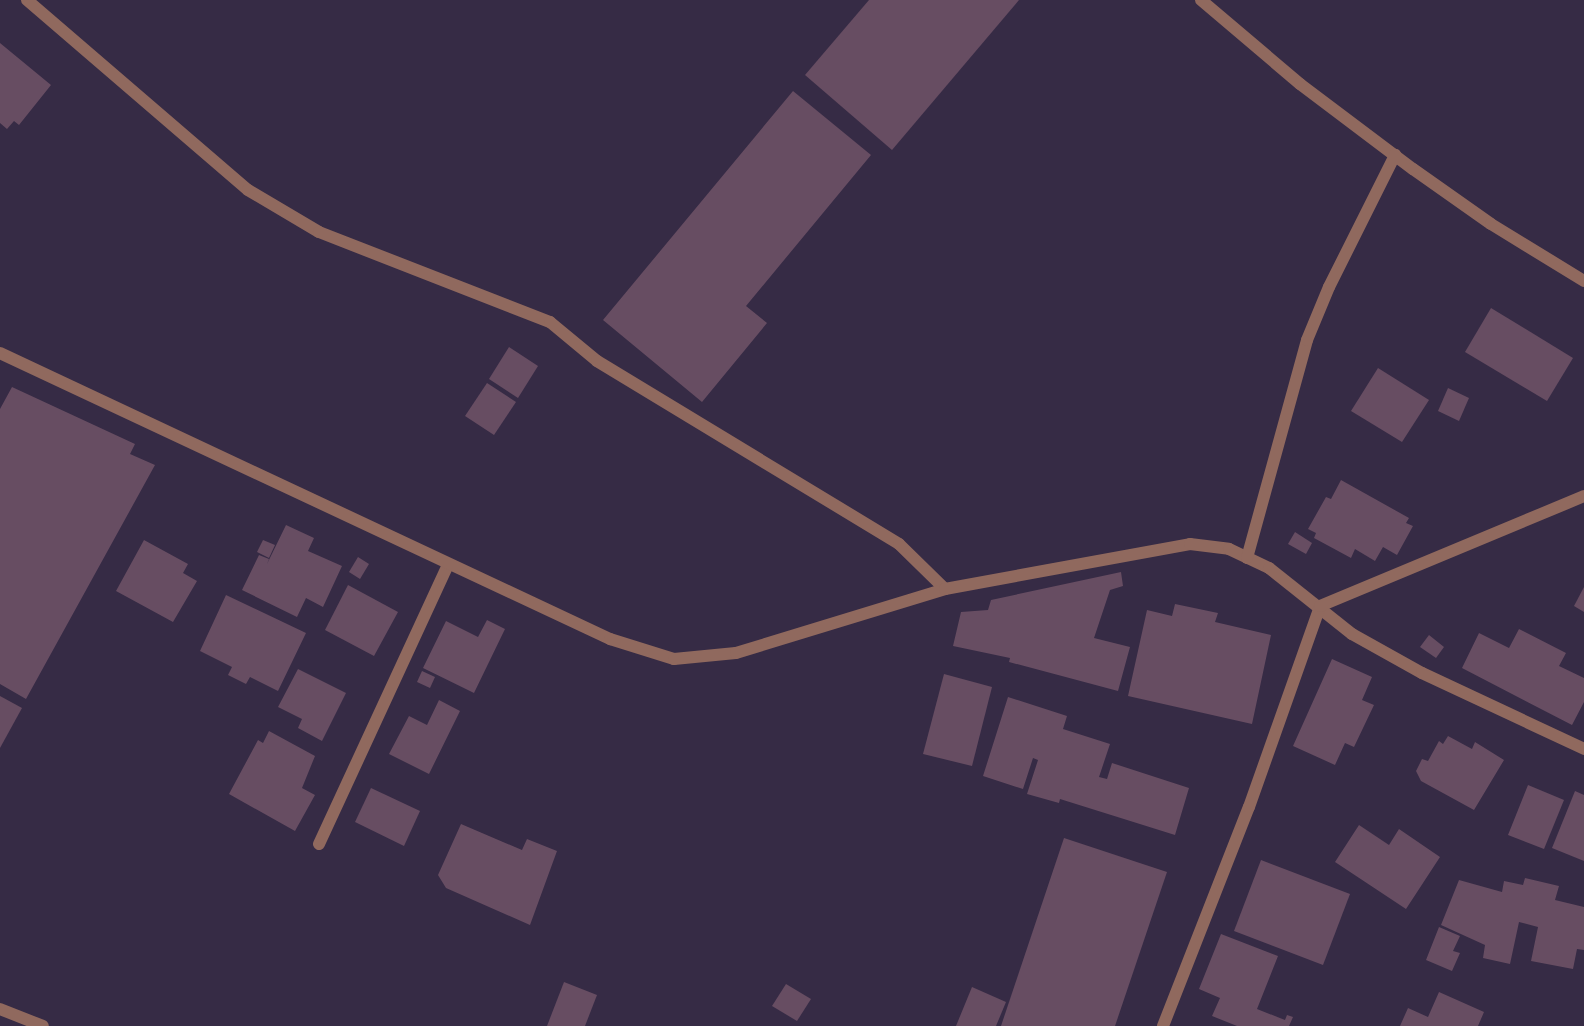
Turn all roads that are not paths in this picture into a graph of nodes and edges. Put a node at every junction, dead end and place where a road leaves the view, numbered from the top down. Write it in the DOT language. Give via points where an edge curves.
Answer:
graph roads {
  1 [pos="27,0"];
  2 [pos="1201,0"];
  3 [pos="1395,155"];
  4 [pos="1584,281"];
  5 [pos="0,353"];
  6 [pos="1584,496"];
  7 [pos="1247,558"];
  8 [pos="448,565"];
  9 [pos="945,589"];
  10 [pos="1320,606"];
  11 [pos="1584,749"];
  12 [pos="319,844"];
  13 [pos="0,1009"];
  14 [pos="43,1026"];
  15 [pos="1163,1026"];
  1 -- 9 [label="street" via="248,190 319,232 550,322 597,361 899,544"];
  2 -- 3 [label="street" via="1300,84"];
  3 -- 4 [label="street" via="1491,224"];
  3 -- 7 [label="street" via="1307,340"];
  5 -- 8 [label="street"];
  6 -- 10 [label="street"];
  7 -- 9 [label="street" via="1229,549 1190,544"];
  7 -- 10 [label="street" via="1269,568"];
  8 -- 9 [label="street" via="610,639 674,659 736,653"];
  8 -- 12 [label="street"];
  10 -- 11 [label="street" via="1352,634 1422,673"];
  10 -- 15 [label="street" via="1249,807"];
  13 -- 14 [label="street"];
}
